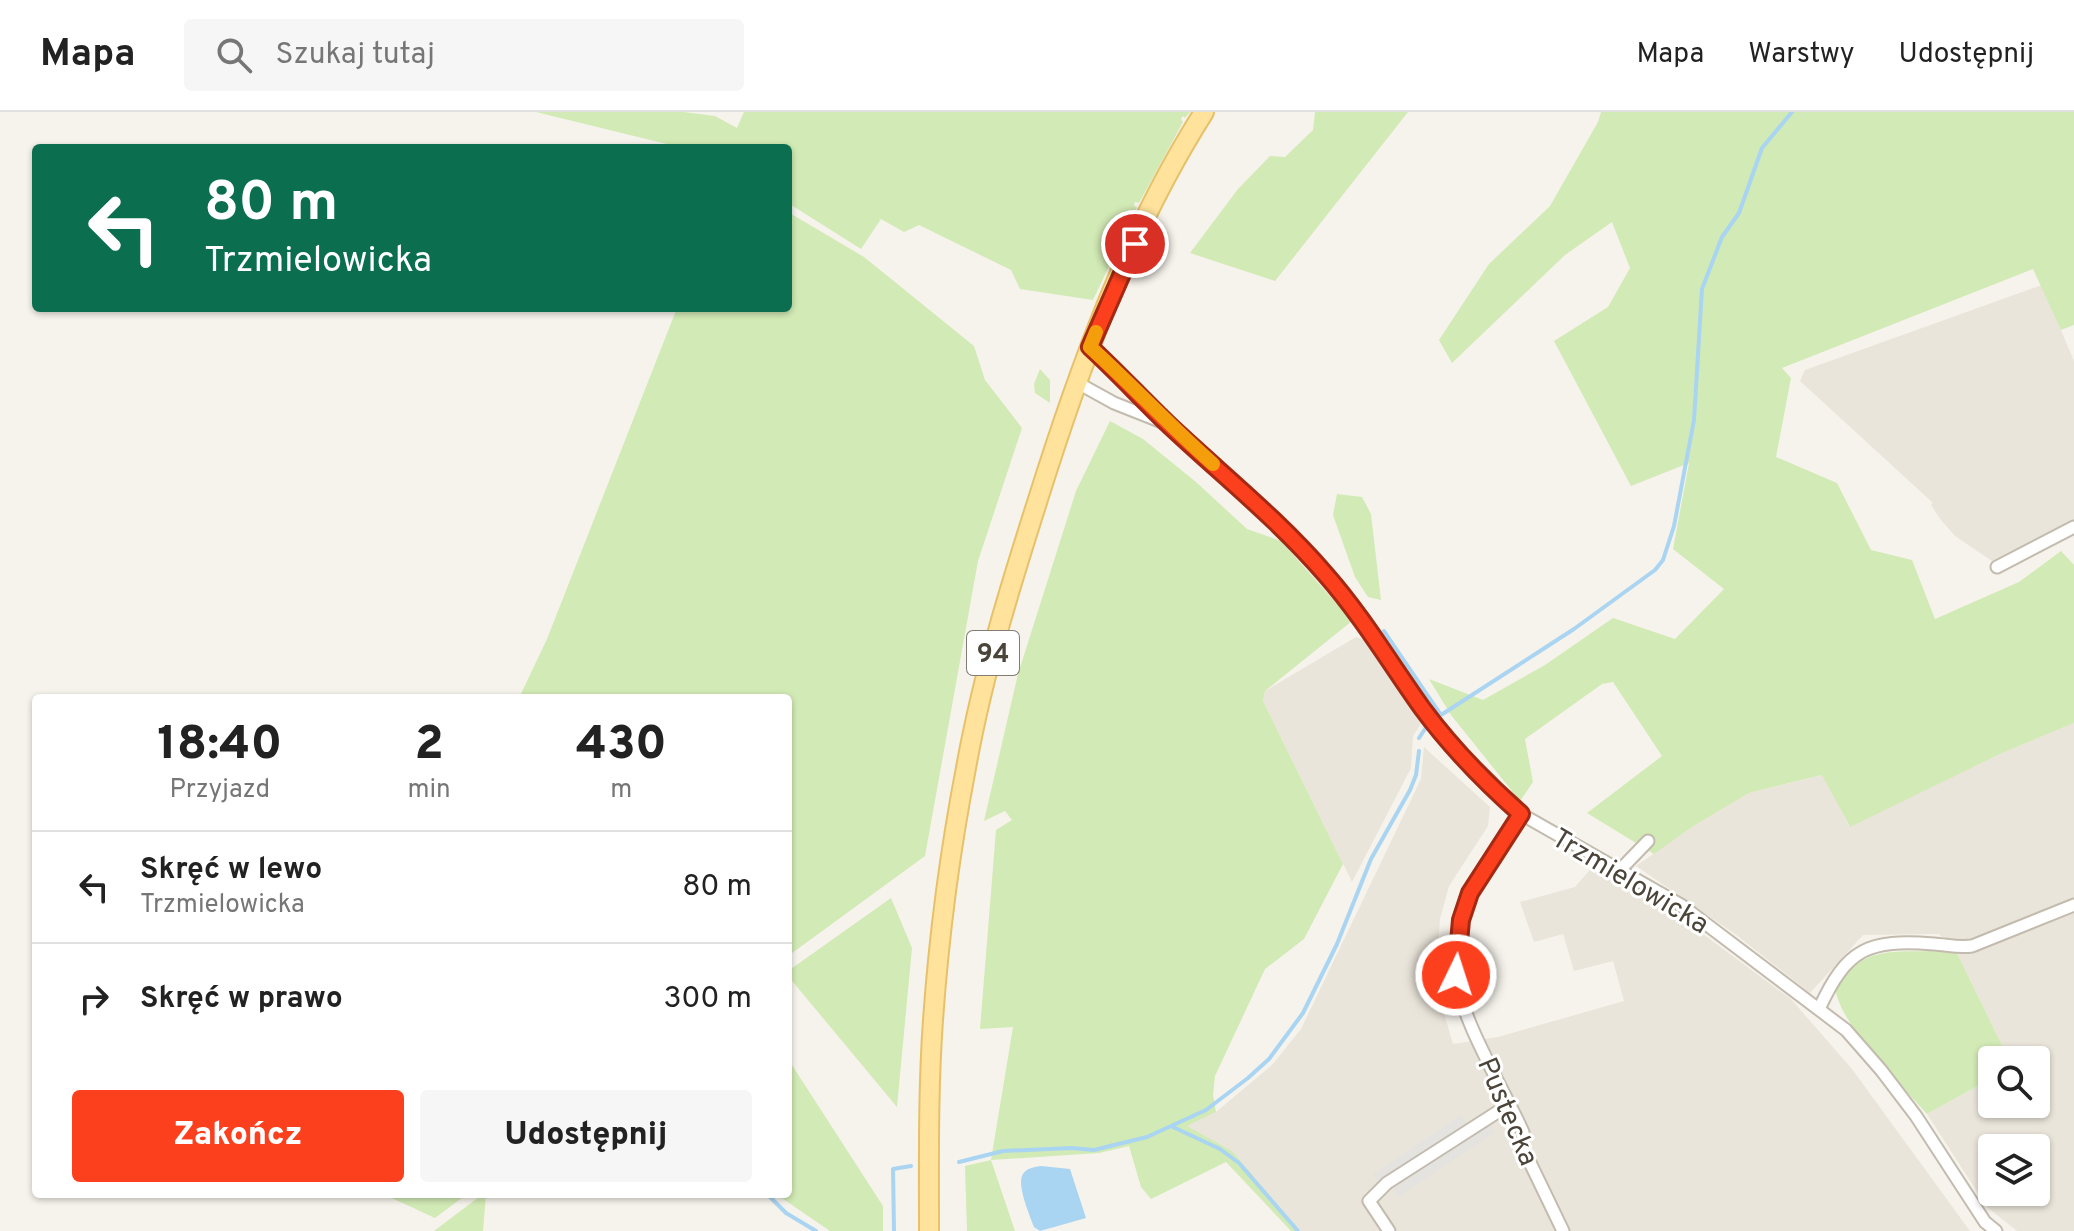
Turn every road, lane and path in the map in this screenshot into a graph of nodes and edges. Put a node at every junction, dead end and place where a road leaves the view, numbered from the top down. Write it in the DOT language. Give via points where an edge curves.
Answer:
graph roads {
  1 [pos="1204,112"];
  2 [pos="1090,347"];
  3 [pos="1076,382"];
  4 [pos="1167,423"];
  5 [pos="2074,527"];
  6 [pos="1997,567"];
  7 [pos="1521,814"];
  8 [pos="1648,841"];
  9 [pos="1619,871"];
  10 [pos="2074,905"];
  11 [pos="1819,1009"];
  12 [pos="1510,1104"];
  13 [pos="929,1231"];
  14 [pos="1389,1231"];
  15 [pos="1563,1231"];
  16 [pos="1996,1231"];
  1 -- 2 [label="main road, 94" via="1160,189"];
  2 -- 3 [label="main road, 94"];
  2 -- 4 [label="street, Trzmielowicka"];
  3 -- 4 [label="street, Trzmielowicka"];
  3 -- 13 [label="main road, 94" via="999,627 966,765 933,1020"];
  4 -- 7 [label="street, Trzmielowicka" via="1324,573 1424,711"];
  5 -- 6 [label="street"];
  7 -- 9 [label="street, Trzmielowicka"];
  7 -- 12 [label="street, Pustecka" via="1470,893 1461,920 1456,975 1466,1012"];
  8 -- 9 [label="street"];
  9 -- 11 [label="street, Trzmielowicka" via="1681,905"];
  10 -- 11 [label="street" via="1972,946 1880,944 1844,965"];
  11 -- 16 [label="street, Trzmielowicka" via="1881,1070"];
  12 -- 14 [label="street" via="1387,1183 1369,1201"];
  12 -- 15 [label="street, Pustecka" via="1523,1132 1522,1146"];
}
